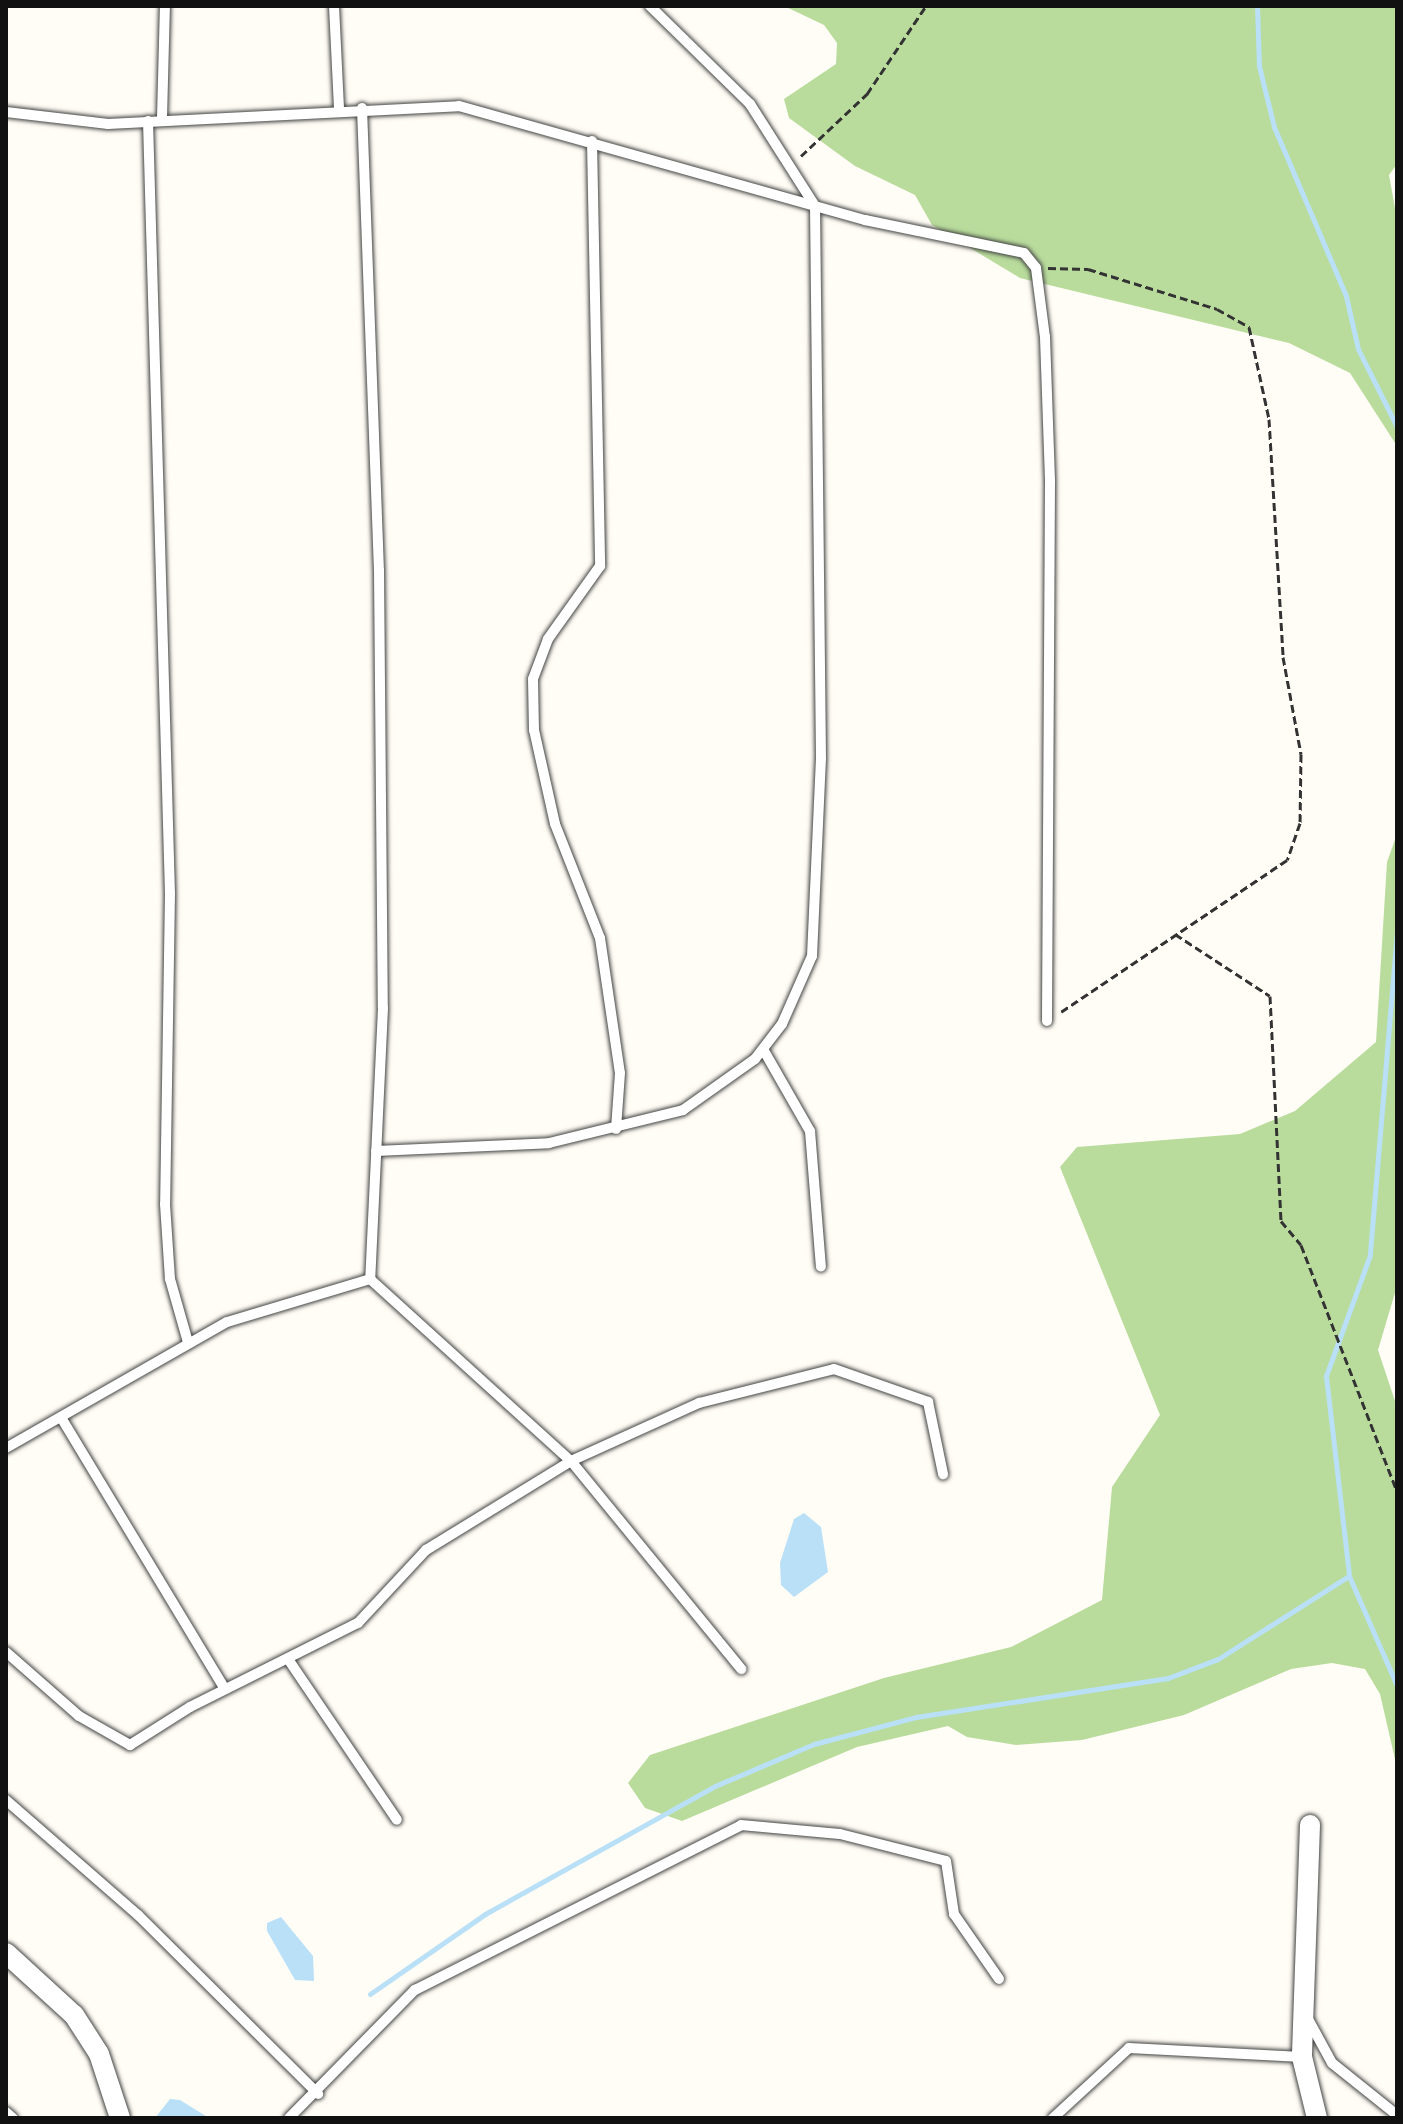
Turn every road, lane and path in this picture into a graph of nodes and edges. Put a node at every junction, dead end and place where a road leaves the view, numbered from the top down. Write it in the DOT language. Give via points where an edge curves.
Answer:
graph roads {
  1 [pos="165,6"];
  2 [pos="334,6"];
  3 [pos="650,6"];
  4 [pos="926,6"];
  5 [pos="362,108"];
  6 [pos="339,109"];
  7 [pos="6,112"];
  8 [pos="162,118"];
  9 [pos="148,121"];
  10 [pos="592,141"];
  11 [pos="791,163"];
  12 [pos="815,206"];
  13 [pos="1036,268"];
  14 [pos="1175,934"];
  15 [pos="1047,1021"];
  16 [pos="763,1049"];
  17 [pos="616,1129"];
  18 [pos="376,1151"];
  19 [pos="821,1267"];
  20 [pos="370,1279"];
  21 [pos="188,1342"];
  22 [pos="62,1419"];
  23 [pos="6,1448"];
  24 [pos="571,1461"];
  25 [pos="943,1474"];
  26 [pos="1397,1491"];
  27 [pos="6,1652"];
  28 [pos="288,1659"];
  29 [pos="741,1669"];
  30 [pos="224,1688"];
  31 [pos="6,1800"];
  32 [pos="397,1820"];
  33 [pos="1310,1825"];
  34 [pos="6,1953"];
  35 [pos="999,1979"];
  36 [pos="1302,2007"];
  37 [pos="1302,2057"];
  38 [pos="318,2094"];
  39 [pos="6,2112"];
  40 [pos="1397,2115"];
  41 [pos="13,2118"];
  42 [pos="120,2118"];
  43 [pos="289,2118"];
  44 [pos="1053,2118"];
  45 [pos="1317,2118"];
  1 -- 8 [label="lane"];
  2 -- 6 [label="lane"];
  3 -- 11 [label="lane" via="750,104"];
  4 -- 11 [label="path" via="867,94"];
  5 -- 6 [label="lane"];
  5 -- 10 [label="lane" via="459,106"];
  5 -- 18 [label="lane" via="379,570 383,1008"];
  6 -- 8 [label="lane"];
  7 -- 9 [label="lane"];
  8 -- 9 [label="lane"];
  9 -- 21 [label="lane" via="170,893 165,1204 170,1279"];
  10 -- 12 [label="lane"];
  10 -- 17 [label="lane" via="600,566 548,639 533,679 534,730 555,824 600,938 619,1060"];
  11 -- 12 [label="lane"];
  12 -- 13 [label="lane" via="1024,253"];
  12 -- 16 [label="lane" via="818,876 812,956 782,1024"];
  13 -- 14 [label="path" via="1088,269 1217,309 1249,327 1269,419 1283,657 1301,754 1300,823 1287,860 1261,883"];
  13 -- 15 [label="lane" via="1045,337 1053,610"];
  14 -- 15 [label="path"];
  14 -- 26 [label="path" via="1270,996 1281,1221 1301,1245"];
  16 -- 17 [label="lane" via="683,1110"];
  16 -- 19 [label="lane" via="810,1131"];
  17 -- 18 [label="lane" via="549,1143"];
  18 -- 20 [label="lane"];
  20 -- 21 [label="lane" via="280,1302"];
  20 -- 24 [label="lane"];
  21 -- 22 [label="lane"];
  22 -- 23 [label="lane"];
  22 -- 30 [label="lane"];
  24 -- 25 [label="lane" via="699,1403 834,1369 928,1402"];
  24 -- 28 [label="lane" via="426,1550 358,1623"];
  24 -- 29 [label="lane"];
  27 -- 30 [label="lane" via="79,1716 130,1745"];
  28 -- 30 [label="lane"];
  28 -- 32 [label="lane"];
  31 -- 38 [label="lane" via="138,1915"];
  33 -- 36 [label="street"];
  34 -- 42 [label="street" via="74,2015 99,2054"];
  35 -- 38 [label="lane" via="954,1914 946,1861 840,1834 741,1825 415,1990 368,2031"];
  36 -- 37 [label="street"];
  36 -- 40 [label="lane" via="1332,2063"];
  37 -- 44 [label="lane" via="1129,2048"];
  37 -- 45 [label="street"];
  38 -- 43 [label="lane"];
  39 -- 41 [label="lane"];
}
